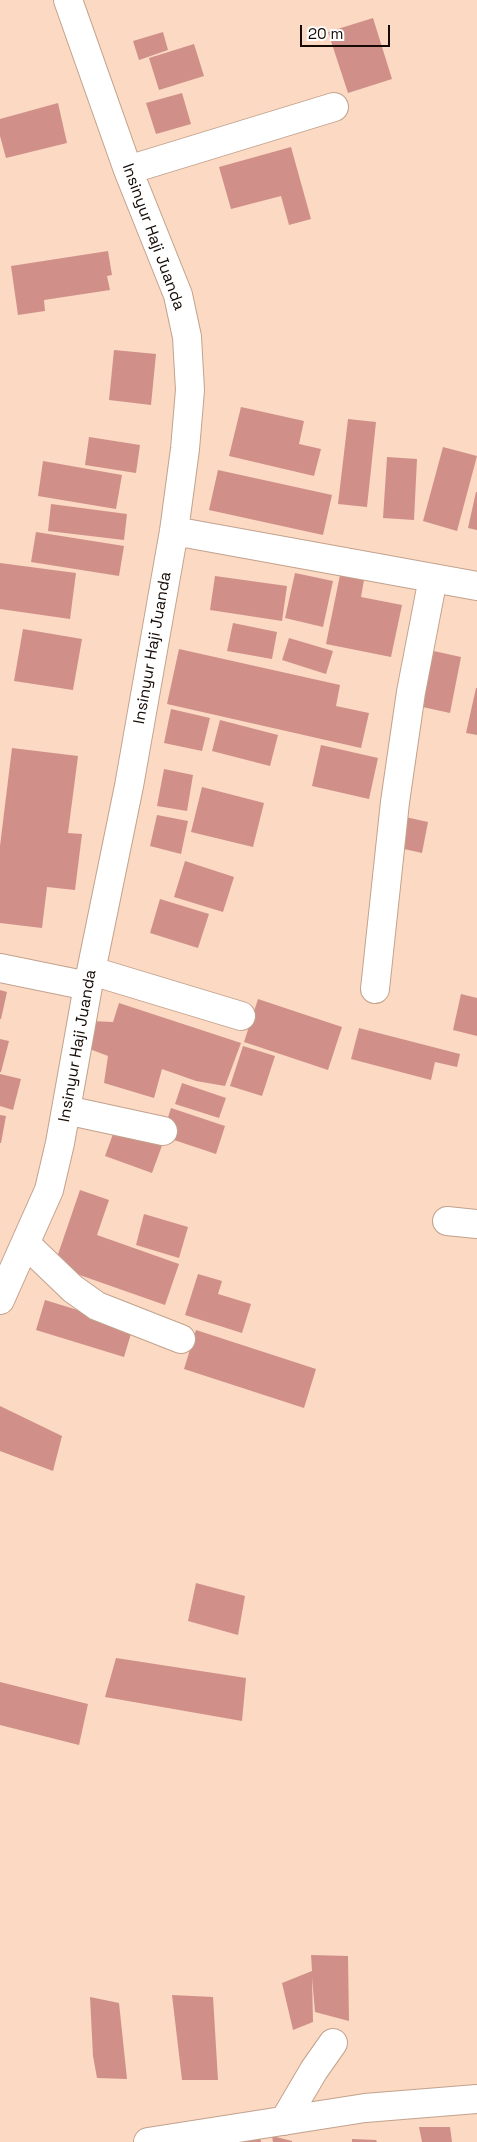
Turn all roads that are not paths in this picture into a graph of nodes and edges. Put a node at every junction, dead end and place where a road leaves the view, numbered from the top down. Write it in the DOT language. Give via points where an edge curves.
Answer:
graph roads {
  1 [pos="68,0"];
  2 [pos="334,107"];
  3 [pos="128,170"];
  4 [pos="174,531"];
  5 [pos="433,578"];
  6 [pos="477,586"];
  7 [pos="0,968"];
  8 [pos="90,979"];
  9 [pos="375,989"];
  10 [pos="241,1016"];
  11 [pos="66,1110"];
  12 [pos="163,1131"];
  13 [pos="447,1221"];
  14 [pos="477,1224"];
  15 [pos="26,1244"];
  16 [pos="0,1300"];
  17 [pos="180,1339"];
  18 [pos="333,2044"];
  19 [pos="477,2099"];
  20 [pos="284,2121"];
  21 [pos="148,2142"];
  1 -- 3 [label="street, Insinyur Haji Juanda"];
  2 -- 3 [label="street"];
  3 -- 4 [label="street, Insinyur Haji Juanda" via="178,295 187,337 190,390"];
  4 -- 5 [label="street"];
  4 -- 8 [label="street, Insinyur Haji Juanda" via="129,786"];
  5 -- 6 [label="street"];
  5 -- 9 [label="street" via="411,692"];
  7 -- 8 [label="street"];
  8 -- 10 [label="street"];
  8 -- 11 [label="street, Insinyur Haji Juanda"];
  11 -- 12 [label="street"];
  11 -- 15 [label="street, Insinyur Haji Juanda" via="49,1190"];
  13 -- 14 [label="street"];
  15 -- 16 [label="street, Insinyur Haji Juanda"];
  15 -- 17 [label="street" via="73,1289 98,1306"];
  18 -- 20 [label="street"];
  19 -- 20 [label="street" via="365,2108"];
  20 -- 21 [label="street"];
}
